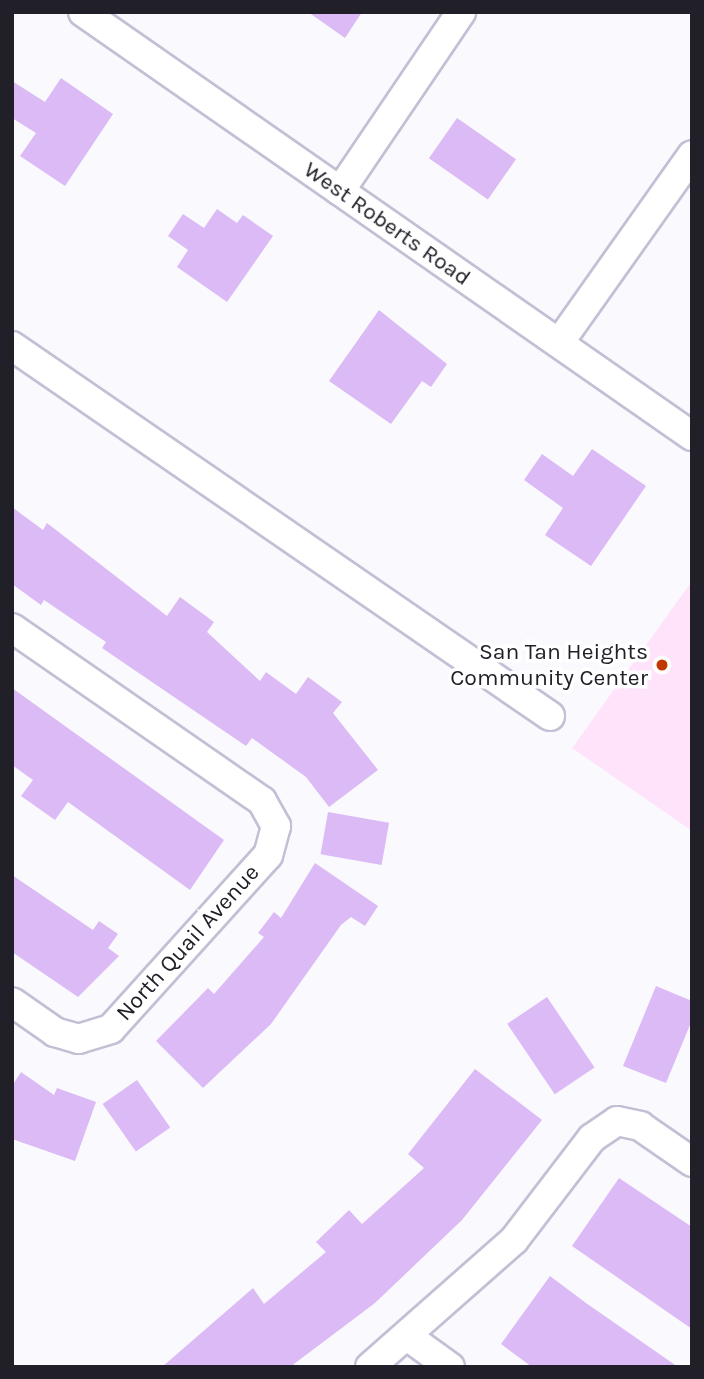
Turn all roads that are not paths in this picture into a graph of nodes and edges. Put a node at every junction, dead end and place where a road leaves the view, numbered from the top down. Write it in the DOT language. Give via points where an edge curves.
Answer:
graph roads {
  1 [pos="461,12"];
  2 [pos="98,16"];
  3 [pos="692,155"];
  4 [pos="340,191"];
  5 [pos="559,343"];
  6 [pos="12,346"];
  7 [pos="692,436"];
  8 [pos="12,628"];
  9 [pos="550,716"];
  10 [pos="12,1002"];
  11 [pos="692,1162"];
  12 [pos="407,1336"];
  13 [pos="370,1367"];
  14 [pos="450,1367"];
  1 -- 4 [label="street"];
  2 -- 4 [label="street, West Roberts Road"];
  3 -- 5 [label="street"];
  4 -- 5 [label="street, West Roberts Road"];
  5 -- 7 [label="street, West Roberts Road"];
  6 -- 9 [label="street"];
  8 -- 10 [label="street, North Quail Avenue" via="262,801 276,826 268,855 111,1029 79,1039 55,1032"];
  11 -- 12 [label="street" via="640,1126 617,1121 592,1138 514,1240"];
  12 -- 13 [label="street"];
  12 -- 14 [label="street"];
}
